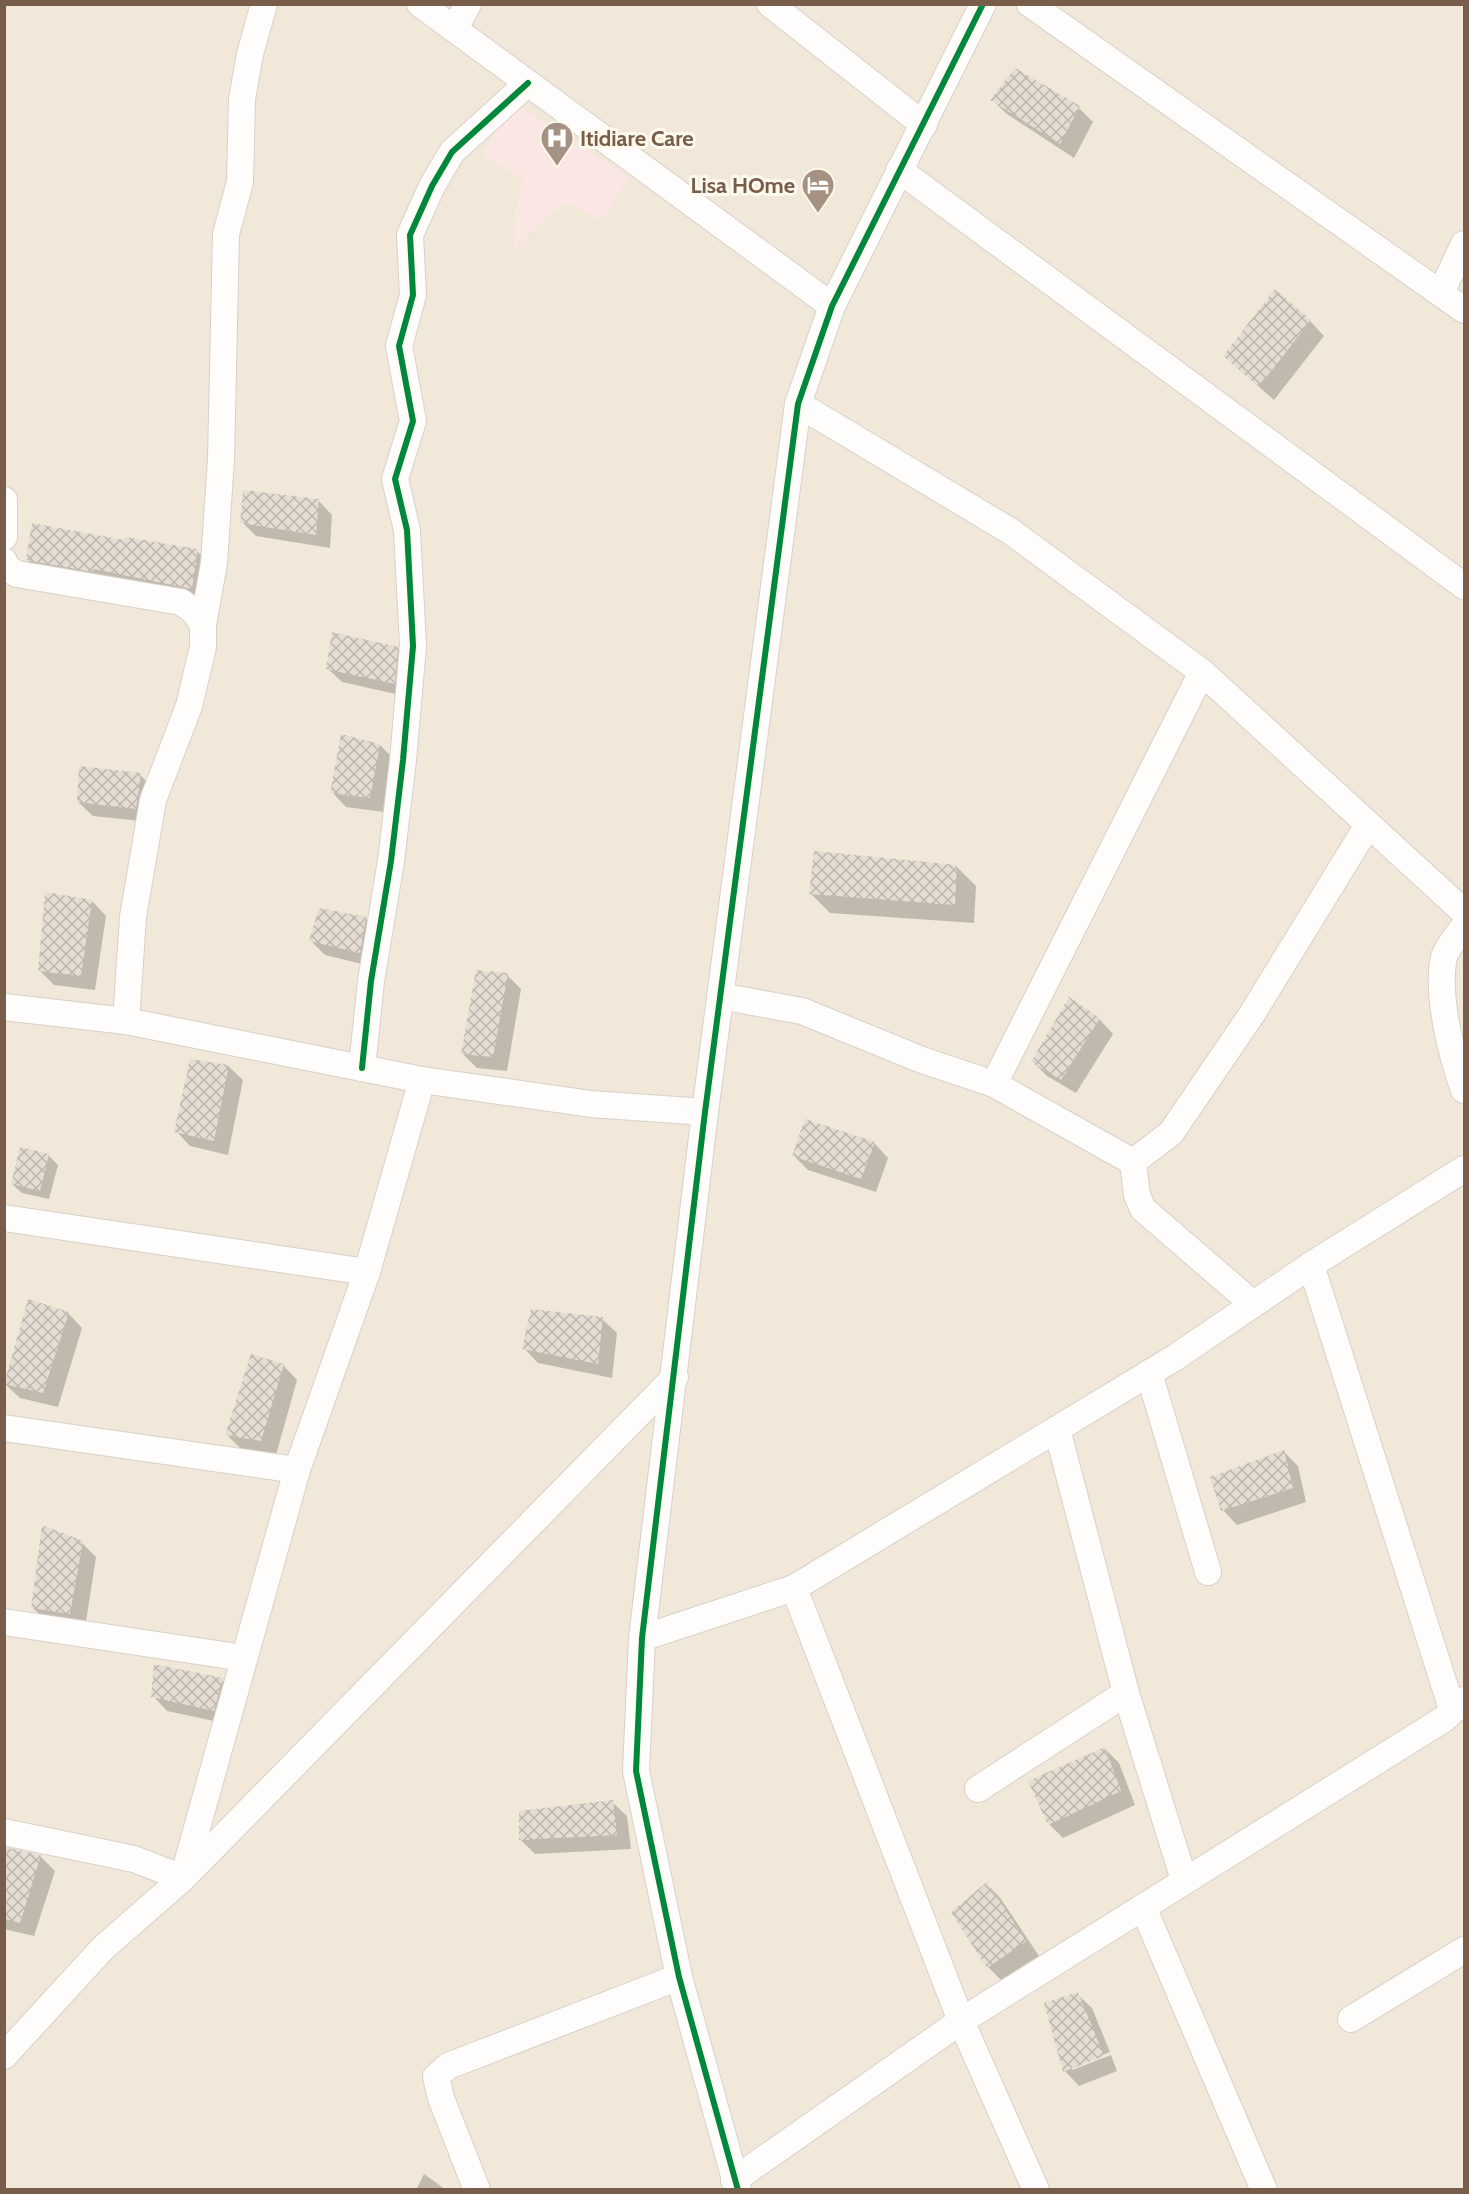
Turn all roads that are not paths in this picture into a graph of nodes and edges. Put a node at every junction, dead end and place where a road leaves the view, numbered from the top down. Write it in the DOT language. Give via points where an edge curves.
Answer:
graph roads {
  1 [pos="264,4"];
  2 [pos="420,4"];
  3 [pos="468,4"];
  4 [pos="770,4"];
  5 [pos="983,4"];
  6 [pos="1030,4"];
  7 [pos="455,28"];
  8 [pos="528,83"];
  9 [pos="924,125"];
  10 [pos="899,170"];
  11 [pos="1464,244"];
  12 [pos="1441,293"];
  13 [pos="832,306"];
  14 [pos="1464,310"];
  15 [pos="798,404"];
  16 [pos="4,500"];
  17 [pos="4,537"];
  18 [pos="4,561"];
  19 [pos="1464,586"];
  20 [pos="202,625"];
  21 [pos="1202,672"];
  22 [pos="1368,825"];
  23 [pos="1464,912"];
  24 [pos="1464,926"];
  25 [pos="720,996"];
  26 [pos="4,1007"];
  27 [pos="126,1021"];
  28 [pos="362,1068"];
  29 [pos="422,1080"];
  30 [pos="994,1084"];
  31 [pos="1464,1090"];
  32 [pos="705,1112"];
  33 [pos="1133,1162"];
  34 [pos="1464,1169"];
  35 [pos="4,1218"];
  36 [pos="1311,1265"];
  37 [pos="366,1272"];
  38 [pos="1253,1304"];
  39 [pos="1149,1373"];
  40 [pos="675,1377"];
  41 [pos="4,1428"];
  42 [pos="1057,1429"];
  43 [pos="297,1470"];
  44 [pos="1208,1572"];
  45 [pos="794,1588"];
  46 [pos="4,1622"];
  47 [pos="642,1638"];
  48 [pos="244,1658"];
  49 [pos="1126,1692"];
  50 [pos="1458,1705"];
  51 [pos="978,1789"];
  52 [pos="4,1832"];
  53 [pos="183,1878"];
  54 [pos="1184,1880"];
  55 [pos="1143,1907"];
  56 [pos="1464,1950"];
  57 [pos="679,1977"];
  58 [pos="1351,2019"];
  59 [pos="961,2021"];
  60 [pos="4,2056"];
  61 [pos="736,2185"];
  62 [pos="477,2190"];
  63 [pos="1036,2190"];
  64 [pos="1264,2190"];
  1 -- 20 [label="street" via="242,99 240,182 226,234 221,459 214,563"];
  2 -- 7 [label="street"];
  3 -- 7 [label="street"];
  4 -- 9 [label="street"];
  5 -- 9 [label="street"];
  6 -- 12 [label="street"];
  7 -- 8 [label="street"];
  8 -- 13 [label="street"];
  8 -- 28 [label="street" via="452,152 410,235 413,295 399,346 412,422 395,479 407,530 413,646 396,816"];
  9 -- 10 [label="street"];
  10 -- 13 [label="street"];
  10 -- 19 [label="street"];
  11 -- 12 [label="street"];
  12 -- 14 [label="street"];
  13 -- 15 [label="street"];
  15 -- 21 [label="street" via="1010,531"];
  15 -- 25 [label="street"];
  16 -- 17 [label="street"];
  18 -- 20 [label="street" via="17,574 180,602 194,611"];
  20 -- 27 [label="street" via="203,647 189,706 153,800 133,917"];
  21 -- 22 [label="street"];
  21 -- 30 [label="street"];
  22 -- 23 [label="street"];
  22 -- 33 [label="street" via="1252,1014 1171,1133"];
  24 -- 31 [label="street" via="1445,955 1440,988"];
  25 -- 30 [label="street" via="802,1011 922,1060"];
  25 -- 32 [label="street"];
  26 -- 27 [label="street"];
  27 -- 28 [label="street"];
  28 -- 29 [label="street"];
  29 -- 32 [label="street" via="591,1104"];
  29 -- 37 [label="street"];
  30 -- 33 [label="street"];
  32 -- 40 [label="street"];
  33 -- 38 [label="street" via="1143,1209"];
  34 -- 36 [label="street"];
  35 -- 37 [label="street"];
  36 -- 38 [label="street"];
  36 -- 50 [label="street"];
  37 -- 43 [label="street"];
  38 -- 39 [label="street"];
  39 -- 42 [label="street"];
  39 -- 44 [label="street"];
  40 -- 47 [label="street"];
  40 -- 53 [label="street"];
  41 -- 43 [label="street"];
  42 -- 45 [label="street"];
  42 -- 49 [label="street"];
  43 -- 48 [label="street"];
  45 -- 47 [label="street"];
  45 -- 59 [label="street"];
  46 -- 48 [label="street"];
  47 -- 57 [label="street" via="636,1770"];
  48 -- 53 [label="street"];
  49 -- 51 [label="street"];
  49 -- 54 [label="street"];
  50 -- 54 [label="street" via="1444,1719"];
  52 -- 53 [label="street" via="134,1859"];
  53 -- 60 [label="street" via="103,1948"];
  54 -- 55 [label="street"];
  55 -- 59 [label="street"];
  55 -- 64 [label="street"];
  56 -- 58 [label="street"];
  57 -- 61 [label="street"];
  57 -- 62 [label="street" via="448,2066 436,2077"];
  59 -- 61 [label="street"];
  59 -- 63 [label="street"];
}
